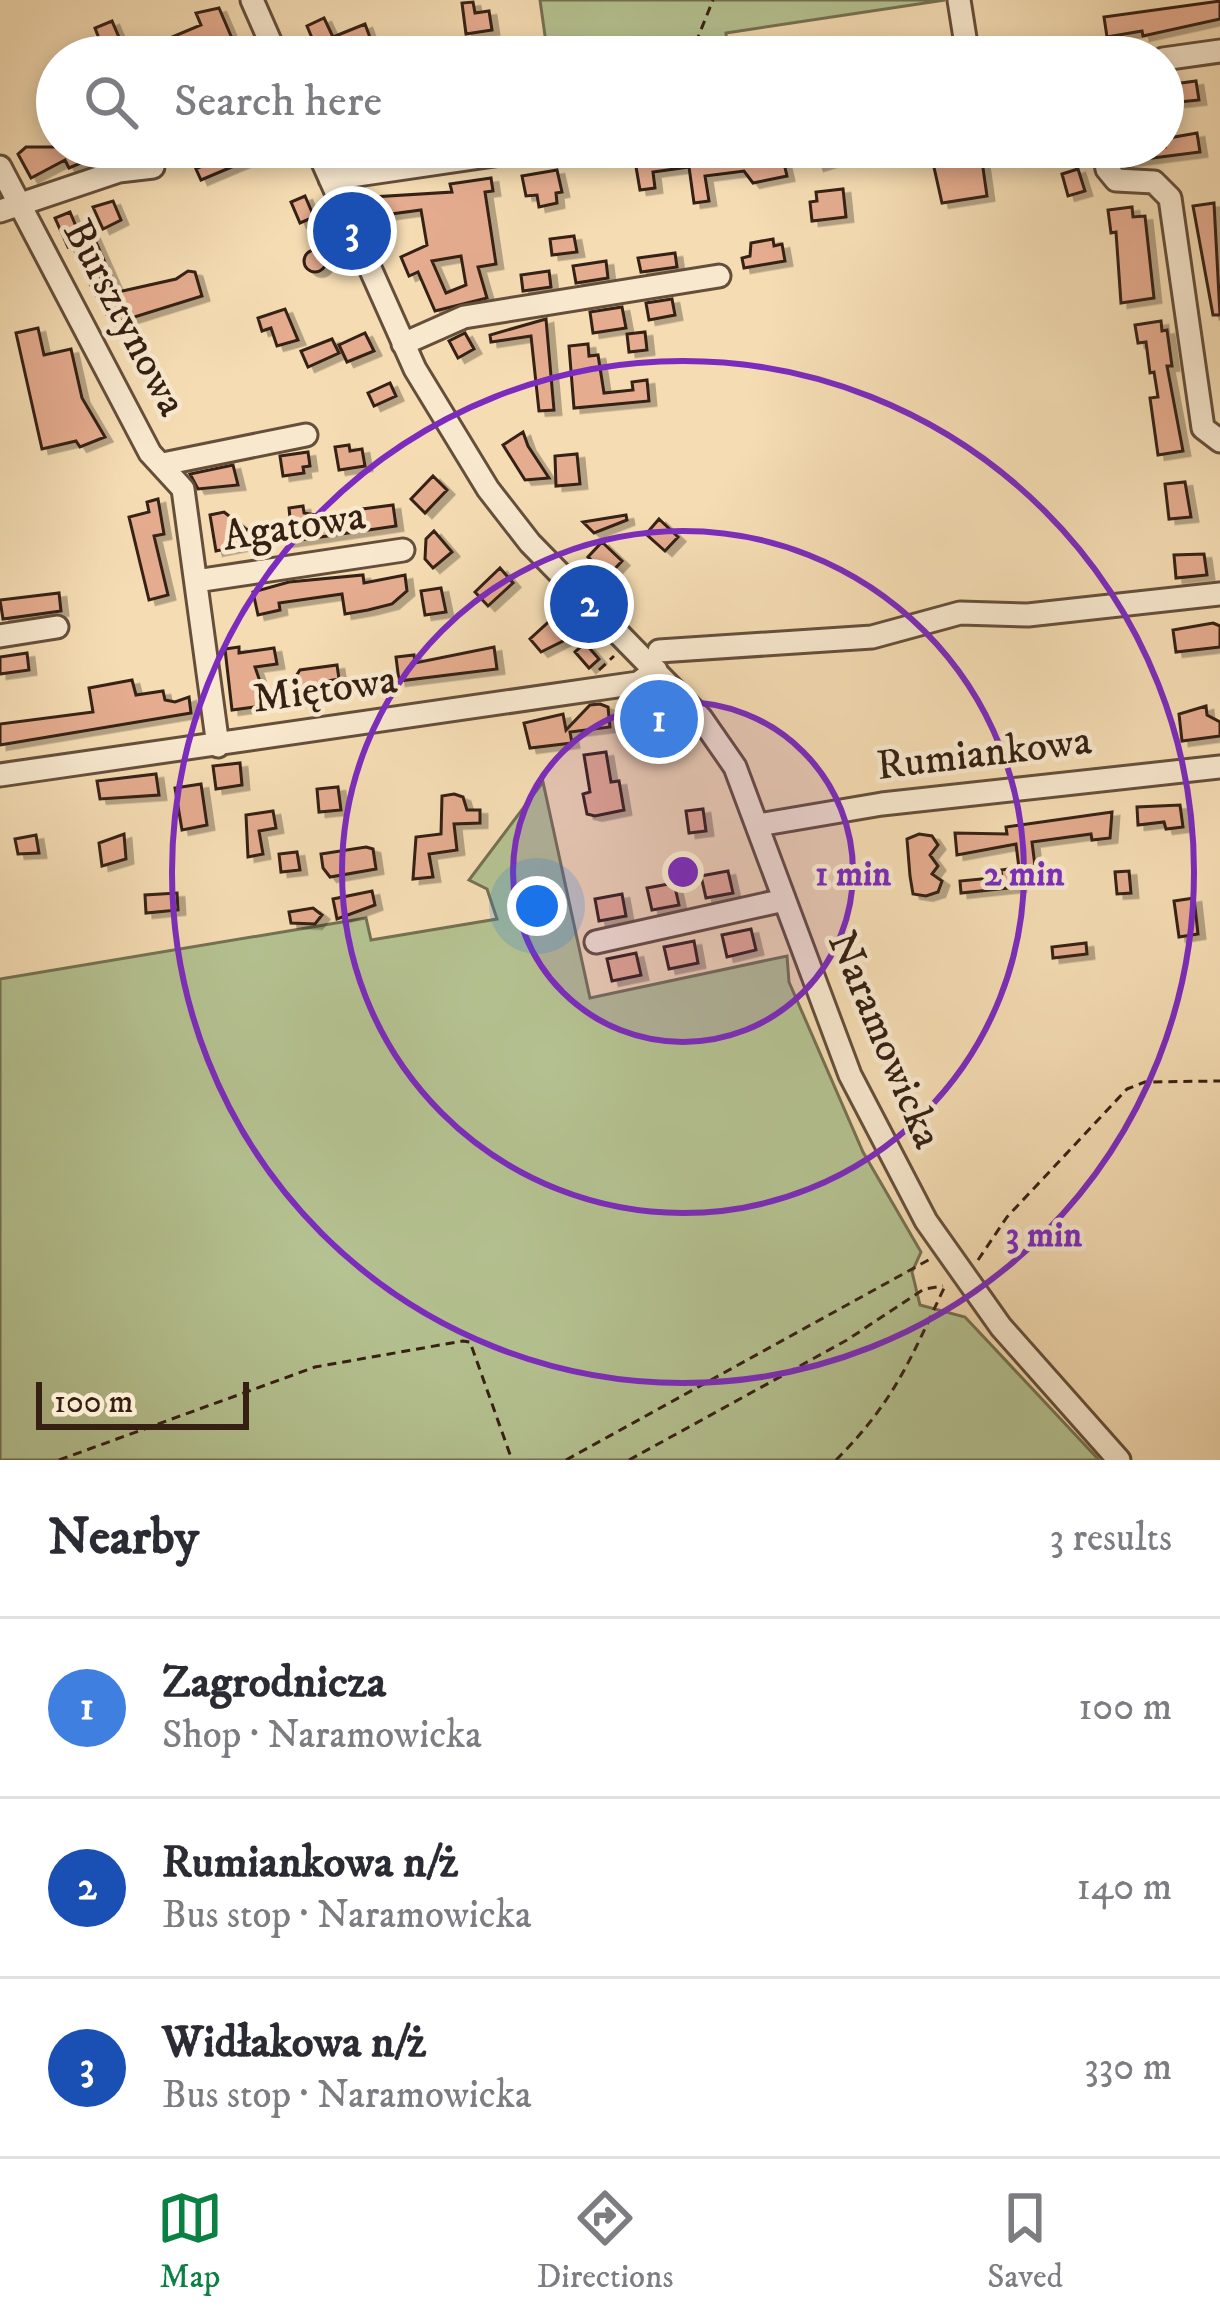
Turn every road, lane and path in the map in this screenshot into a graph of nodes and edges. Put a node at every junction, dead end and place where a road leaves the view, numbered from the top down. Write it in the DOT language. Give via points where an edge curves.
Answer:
graph roads {
  1 [pos="252,0"];
  2 [pos="712,0"];
  3 [pos="959,0"];
  4 [pos="268,36"];
  5 [pos="698,36"];
  6 [pos="965,36"];
  7 [pos="1220,52"];
  8 [pos="1184,56"];
  9 [pos="0,167"];
  10 [pos="144,168"];
  11 [pos="325,168"];
  12 [pos="400,168"];
  13 [pos="1107,168"];
  14 [pos="329,178"];
  15 [pos="10,208"];
  16 [pos="719,276"];
  17 [pos="403,344"];
  18 [pos="306,435"];
  19 [pos="1220,441"];
  20 [pos="163,464"];
  21 [pos="404,550"];
  22 [pos="196,581"];
  23 [pos="1220,594"];
  24 [pos="57,628"];
  25 [pos="0,636"];
  26 [pos="658,660"];
  27 [pos="218,746"];
  28 [pos="1220,767"];
  29 [pos="0,775"];
  30 [pos="758,825"];
  31 [pos="784,900"];
  32 [pos="596,942"];
  33 [pos="1220,1081"];
  34 [pos="945,1250"];
  35 [pos="959,1275"];
  36 [pos="637,1458"];
  37 [pos="59,1460"];
  38 [pos="512,1460"];
  39 [pos="566,1460"];
  40 [pos="629,1460"];
  41 [pos="836,1460"];
  42 [pos="1119,1460"];
  1 -- 4 [label="street"];
  2 -- 5 [label="path"];
  3 -- 6 [label="street"];
  7 -- 8 [label="street"];
  9 -- 15 [label="street, Bursztynowa"];
  10 -- 15 [label="street, Bursztynowa"];
  11 -- 14 [label="street, Naramowicka"];
  12 -- 14 [label="street"];
  13 -- 19 [label="street" via="1116,180 1154,182 1170,198 1203,428"];
  14 -- 17 [label="street, Naramowicka"];
  15 -- 20 [label="street, Bursztynowa"];
  16 -- 17 [label="street" via="464,317"];
  17 -- 26 [label="street, Naramowicka" via="502,509"];
  18 -- 20 [label="street, Bursztynowa"];
  20 -- 22 [label="street, Bursztynowa" via="184,489"];
  21 -- 22 [label="street, Agatowa"];
  22 -- 27 [label="street, Bursztynowa"];
  23 -- 26 [label="street, Miętowa" via="1028,615 960,613 872,638"];
  24 -- 25 [label="street"];
  26 -- 27 [label="street, Miętowa" via="638,683"];
  26 -- 30 [label="street, Naramowicka" via="722,745"];
  27 -- 29 [label="street, Miętowa"];
  28 -- 30 [label="street, Rumiankowa"];
  30 -- 31 [label="street, Naramowicka"];
  31 -- 32 [label="street"];
  31 -- 34 [label="street, Naramowicka" via="864,1108"];
  33 -- 35 [label="path" via="1144,1082 1116,1098"];
  34 -- 35 [label="street, Naramowicka"];
  34 -- 39 [label="path"];
  35 -- 36 [label="path"];
  35 -- 41 [label="path" via="910,1369"];
  35 -- 42 [label="street, Naramowicka"];
  36 -- 40 [label="path"];
  37 -- 38 [label="path" via="315,1367 463,1341 470,1342"];
}
